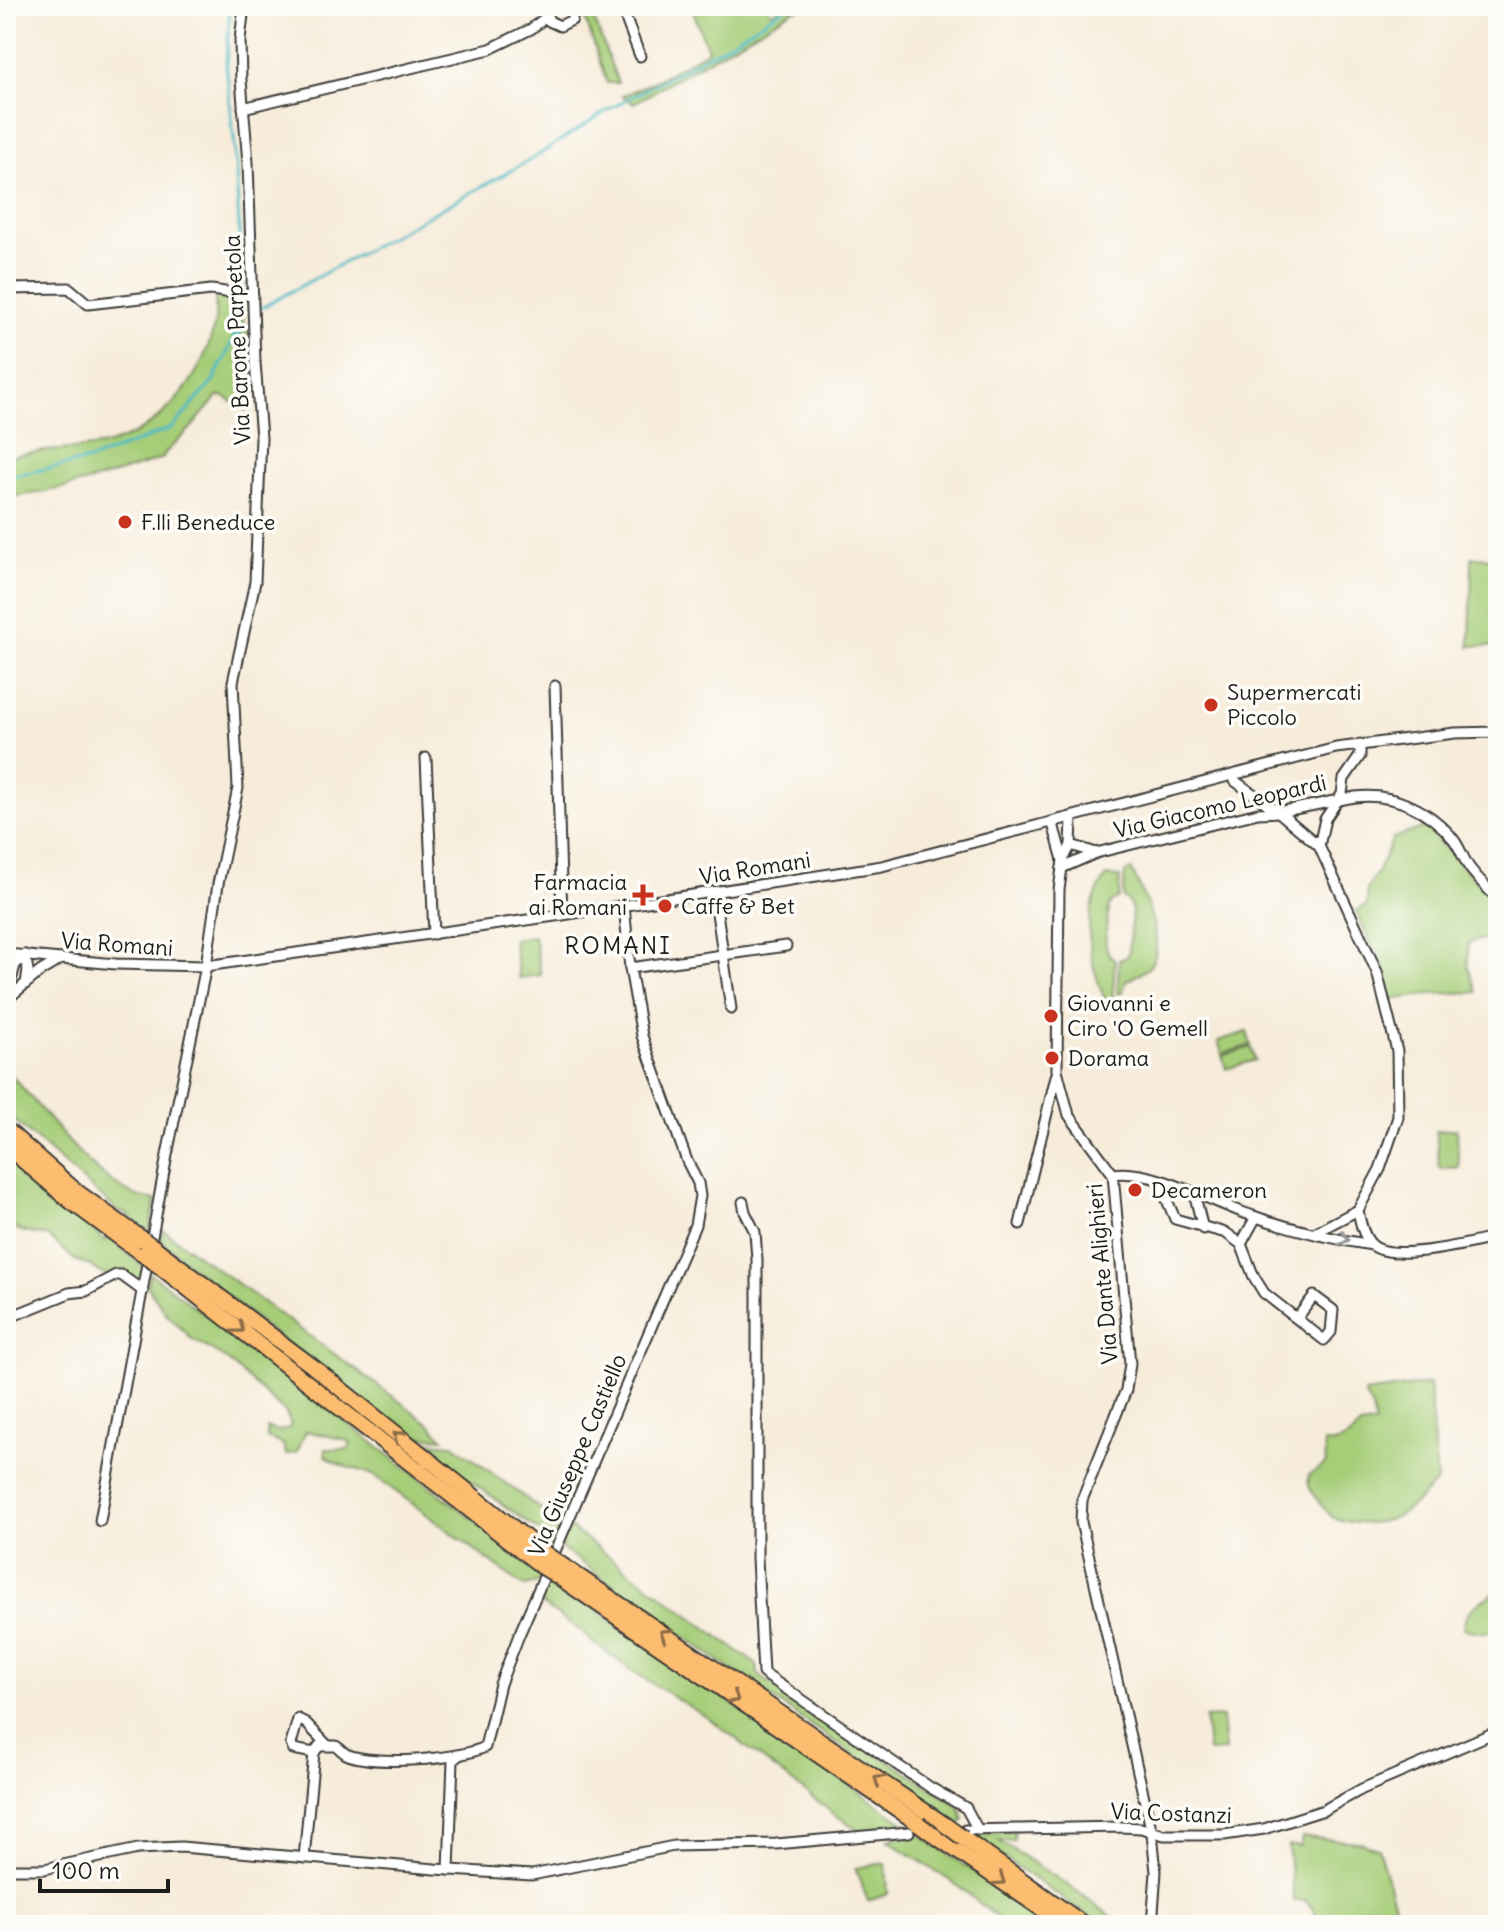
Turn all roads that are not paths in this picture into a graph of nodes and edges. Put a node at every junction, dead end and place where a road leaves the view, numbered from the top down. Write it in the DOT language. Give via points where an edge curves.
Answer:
graph roads {
  1 [pos="244,6"];
  2 [pos="573,6"];
  3 [pos="621,6"];
  4 [pos="547,11"];
  5 [pos="640,56"];
  6 [pos="243,108"];
  7 [pos="6,289"];
  8 [pos="253,296"];
  9 [pos="555,686"];
  10 [pos="1498,732"];
  11 [pos="1360,744"];
  12 [pos="426,758"];
  13 [pos="1234,775"];
  14 [pos="1338,800"];
  15 [pos="1280,813"];
  16 [pos="1072,818"];
  17 [pos="1053,824"];
  18 [pos="1071,845"];
  19 [pos="1319,846"];
  20 [pos="1096,853"];
  21 [pos="1062,864"];
  22 [pos="714,892"];
  23 [pos="1498,899"];
  24 [pos="624,905"];
  25 [pos="562,915"];
  26 [pos="434,934"];
  27 [pos="786,946"];
  28 [pos="6,954"];
  29 [pos="722,954"];
  30 [pos="25,955"];
  31 [pos="61,959"];
  32 [pos="206,966"];
  33 [pos="630,968"];
  34 [pos="6,970"];
  35 [pos="10,984"];
  36 [pos="25,985"];
  37 [pos="6,998"];
  38 [pos="731,1009"];
  39 [pos="1057,1070"];
  40 [pos="6,1129"];
  41 [pos="6,1146"];
  42 [pos="1113,1174"];
  43 [pos="1159,1181"];
  44 [pos="1194,1192"];
  45 [pos="743,1202"];
  46 [pos="1358,1210"];
  47 [pos="1256,1217"];
  48 [pos="1020,1224"];
  49 [pos="1203,1229"];
  50 [pos="1316,1232"];
  51 [pos="1498,1237"];
  52 [pos="1241,1244"];
  53 [pos="1372,1245"];
  54 [pos="143,1247"];
  55 [pos="143,1291"];
  56 [pos="1297,1318"];
  57 [pos="6,1321"];
  58 [pos="100,1521"];
  59 [pos="550,1564"];
  60 [pos="1498,1731"];
  61 [pos="327,1745"];
  62 [pos="314,1753"];
  63 [pos="459,1755"];
  64 [pos="914,1828"];
  65 [pos="940,1830"];
  66 [pos="978,1830"];
  67 [pos="1152,1833"];
  68 [pos="964,1834"];
  69 [pos="304,1858"];
  70 [pos="6,1869"];
  71 [pos="449,1870"];
  72 [pos="1065,1925"];
  73 [pos="1085,1925"];
  74 [pos="1152,1925"];
  1 -- 6 [label="street, Via Barone Parpetola"];
  2 -- 4 [label="street" via="572,20 565,25 552,24"];
  3 -- 5 [label="street"];
  4 -- 6 [label="street" via="531,29 490,49"];
  6 -- 8 [label="street, Via Barone Parpetola"];
  7 -- 8 [label="street" via="69,288 88,304 211,290"];
  8 -- 32 [label="street, Via Barone Parpetola" via="261,438 255,582 233,692 238,788"];
  9 -- 25 [label="street"];
  10 -- 11 [label="street, Via Romani"];
  11 -- 13 [label="street, Via Romani"];
  11 -- 14 [label="street, Via Giacomo Leopardi" via="1360,756 1347,772"];
  12 -- 26 [label="street"];
  13 -- 15 [label="street"];
  13 -- 16 [label="street, Via Romani"];
  14 -- 15 [label="street, Via Giacomo Leopardi"];
  14 -- 19 [label="street" via="1322,826"];
  14 -- 23 [label="street" via="1384,797 1424,813 1454,840 1470,869"];
  15 -- 19 [label="street"];
  15 -- 20 [label="street, Via Giacomo Leopardi" via="1258,813"];
  16 -- 17 [label="street, Via Romani"];
  16 -- 18 [label="street, Via Dante Alighieri"];
  17 -- 21 [label="street, Via Dante Alighieri"];
  17 -- 22 [label="street, Via Romani" via="882,866"];
  18 -- 20 [label="street, Via Giacomo Leopardi"];
  18 -- 21 [label="street, Via Dante Alighieri"];
  19 -- 46 [label="street" via="1377,972 1397,1051 1396,1128"];
  20 -- 21 [label="street, Via Giacomo Leopardi"];
  21 -- 39 [label="street, Via Dante Alighieri"];
  22 -- 24 [label="street, Via Romani"];
  22 -- 29 [label="street"];
  24 -- 25 [label="street, Via Romani"];
  24 -- 33 [label="street, Via Giuseppe Castiello"];
  25 -- 26 [label="street, Via Romani"];
  26 -- 32 [label="street, Via Romani"];
  27 -- 29 [label="street"];
  28 -- 30 [label="street, Via Romani"];
  29 -- 33 [label="street"];
  29 -- 38 [label="street"];
  30 -- 31 [label="street, Via Romani"];
  30 -- 35 [label="street" via="15,965"];
  30 -- 36 [label="street"];
  31 -- 32 [label="street, Via Romani"];
  31 -- 36 [label="street"];
  32 -- 55 [label="street, Via Barone Parpetola"];
  33 -- 63 [label="street, Via Giuseppe Castiello" via="642,1036 698,1183 695,1225 519,1635 485,1747"];
  34 -- 35 [label="street"];
  35 -- 37 [label="street"];
  36 -- 37 [label="street"];
  39 -- 42 [label="street, Via Dante Alighieri" via="1069,1115"];
  39 -- 48 [label="street"];
  40 -- 54 [label="highway"];
  41 -- 54 [label="highway" via="70,1201"];
  42 -- 43 [label="street" via="1135,1173"];
  42 -- 67 [label="street, Via Dante Alighieri" via="1130,1364 1126,1390 1082,1500 1081,1522"];
  43 -- 44 [label="street"];
  43 -- 49 [label="street" via="1175,1219"];
  44 -- 47 [label="street"];
  44 -- 49 [label="street"];
  45 -- 66 [label="street" via="755,1232 757,1259 757,1558 763,1673 966,1808"];
  46 -- 50 [label="street"];
  46 -- 53 [label="street"];
  47 -- 50 [label="street"];
  47 -- 52 [label="street"];
  49 -- 52 [label="street" via="1226,1233"];
  50 -- 53 [label="street, one-way"];
  51 -- 53 [label="street" via="1398,1252"];
  52 -- 56 [label="street" via="1264,1293"];
  54 -- 59 [label="highway, bridge"];
  55 -- 57 [label="street" via="116,1275"];
  55 -- 58 [label="street, Via Barone Parpetola"];
  56 -- 56 [label="street" via="1324,1340 1331,1332 1333,1310 1314,1296"];
  59 -- 64 [label="highway, one-way"];
  65 -- 59 [label="highway, one-way"];
  60 -- 67 [label="street, Via Costanzi" via="1287,1823 1224,1835"];
  61 -- 62 [label="street"];
  61 -- 62 [label="street" via="298,1719 293,1749"];
  61 -- 63 [label="street" via="345,1754 393,1760"];
  62 -- 69 [label="street"];
  63 -- 71 [label="street" via="453,1760"];
  64 -- 65 [label="highway, bridge"];
  64 -- 71 [label="street" via="776,1844 697,1844 532,1875"];
  65 -- 68 [label="highway, bridge"];
  65 -- 72 [label="highway, one-way"];
  66 -- 67 [label="street, Via Costanzi" via="1122,1827"];
  66 -- 68 [label="street, Via Costanzi"];
  67 -- 74 [label="street, Via Dante Alighieri"];
  68 -- 73 [label="highway"];
  69 -- 70 [label="street" via="181,1847 138,1849 44,1869"];
  69 -- 71 [label="street"];
}
